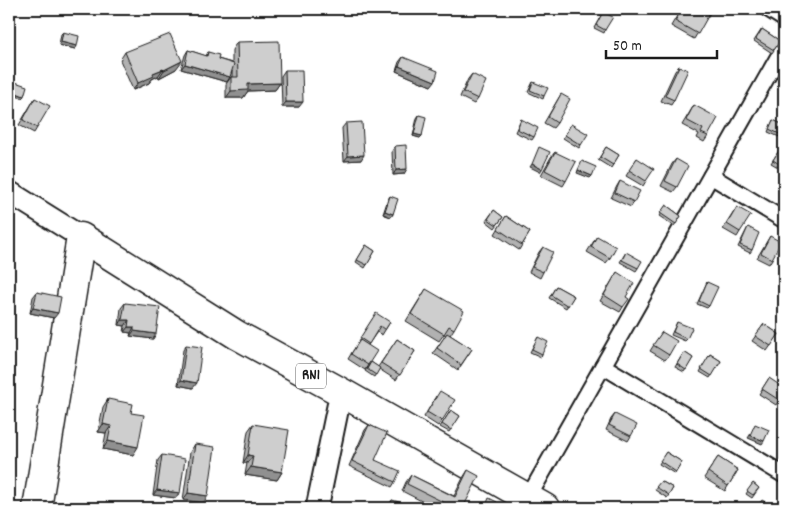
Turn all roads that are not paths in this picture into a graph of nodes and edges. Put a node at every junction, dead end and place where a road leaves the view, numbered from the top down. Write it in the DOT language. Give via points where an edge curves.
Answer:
graph roads {
  1 [pos="768,9"];
  2 [pos="784,19"];
  3 [pos="784,47"];
  4 [pos="711,176"];
  5 [pos="9,192"];
  6 [pos="784,220"];
  7 [pos="81,237"];
  8 [pos="603,366"];
  9 [pos="341,392"];
  10 [pos="784,475"];
  11 [pos="537,503"];
  12 [pos="37,508"];
  13 [pos="318,508"];
  1 -- 2 [label="street"];
  3 -- 4 [label="street"];
  4 -- 6 [label="street"];
  4 -- 8 [label="street"];
  5 -- 7 [label="street"];
  7 -- 9 [label="highway, RN1" via="237,335"];
  7 -- 12 [label="highway"];
  8 -- 10 [label="street"];
  8 -- 11 [label="street"];
  9 -- 11 [label="highway, RN1"];
  9 -- 13 [label="street"];
}
